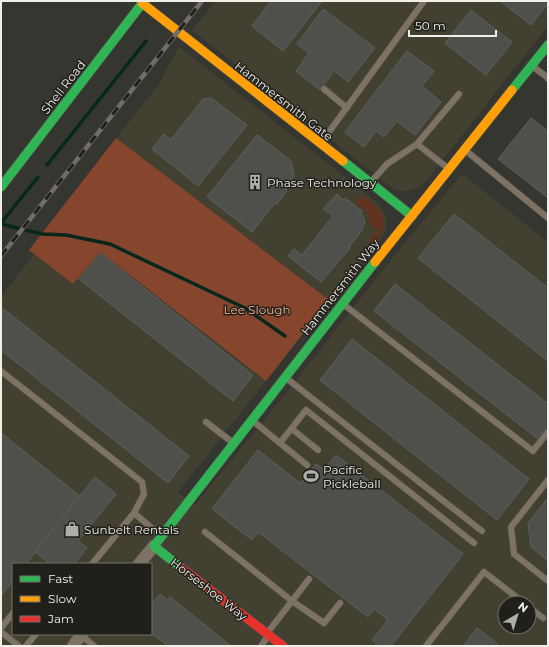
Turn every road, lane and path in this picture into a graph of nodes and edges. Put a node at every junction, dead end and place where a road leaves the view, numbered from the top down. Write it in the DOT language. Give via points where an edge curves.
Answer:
graph roads {
  1 [pos="424,1"];
  2 [pos="143,2"];
  3 [pos="548,45"];
  4 [pos="532,66"];
  5 [pos="548,77"];
  6 [pos="324,89"];
  7 [pos="459,94"];
  8 [pos="347,108"];
  9 [pos="320,144"];
  10 [pos="417,144"];
  11 [pos="465,150"];
  12 [pos="450,170"];
  13 [pos="370,183"];
  14 [pos="1,187"];
  15 [pos="412,216"];
  16 [pos="548,218"];
  17 [pos="342,303"];
  18 [pos="1,371"];
  19 [pos="285,377"];
  20 [pos="251,420"];
  21 [pos="206,422"];
  22 [pos="292,429"];
  23 [pos="548,432"];
  24 [pos="234,443"];
  25 [pos="280,443"];
  26 [pos="318,450"];
  27 [pos="307,464"];
  28 [pos="548,480"];
  29 [pos="134,513"];
  30 [pos="482,530"];
  31 [pos="205,532"];
  32 [pos="158,541"];
  33 [pos="474,543"];
  34 [pos="93,563"];
  35 [pos="140,563"];
  36 [pos="309,579"];
  37 [pos="548,581"];
  38 [pos="514,595"];
  39 [pos="292,601"];
  40 [pos="340,603"];
  41 [pos="537,613"];
  42 [pos="12,614"];
  43 [pos="543,618"];
  44 [pos="1,628"];
  45 [pos="1,632"];
  46 [pos="268,634"];
  47 [pos="35,635"];
  48 [pos="81,635"];
  49 [pos="19,646"];
  50 [pos="26,646"];
  51 [pos="72,646"];
  52 [pos="94,646"];
  53 [pos="261,646"];
  54 [pos="283,646"];
  55 [pos="426,646"];
  1 -- 8 [label="lane"];
  2 -- 9 [label="street, Hammersmith Gate"];
  2 -- 14 [label="street, Shell Road"];
  3 -- 4 [label="street, Hammersmith Way"];
  4 -- 5 [label="lane"];
  4 -- 11 [label="street, Hammersmith Way"];
  6 -- 8 [label="lane"];
  7 -- 10 [label="lane"];
  8 -- 9 [label="lane"];
  9 -- 13 [label="street, Hammersmith Gate"];
  10 -- 12 [label="lane"];
  10 -- 13 [label="lane" via="387,164"];
  11 -- 12 [label="street, Hammersmith Way"];
  11 -- 16 [label="lane"];
  12 -- 15 [label="street, Hammersmith Way"];
  13 -- 15 [label="street, Hammersmith Gate"];
  15 -- 17 [label="street, Hammersmith Way"];
  17 -- 19 [label="street, Hammersmith Way"];
  17 -- 23 [label="lane" via="533,451"];
  18 -- 29 [label="lane" via="142,482 144,494"];
  19 -- 20 [label="street, Hammersmith Way"];
  19 -- 30 [label="lane"];
  20 -- 24 [label="street, Hammersmith Way"];
  20 -- 25 [label="lane"];
  21 -- 24 [label="lane"];
  22 -- 25 [label="lane"];
  22 -- 26 [label="lane"];
  22 -- 33 [label="lane" via="306,410"];
  24 -- 32 [label="street, Hammersmith Way"];
  25 -- 27 [label="lane"];
  28 -- 37 [label="lane" via="511,527 514,554"];
  29 -- 32 [label="lane"];
  29 -- 34 [label="lane"];
  31 -- 39 [label="lane"];
  32 -- 35 [label="street"];
  32 -- 46 [label="street, Horseshoe Way"];
  36 -- 39 [label="lane"];
  38 -- 55 [label="lane" via="484,572"];
  39 -- 40 [label="lane" via="324,623"];
  39 -- 46 [label="lane"];
  41 -- 43 [label="lane"];
  42 -- 44 [label="lane"];
  45 -- 49 [label="lane"];
  46 -- 53 [label="lane"];
  46 -- 54 [label="street, Horseshoe Way"];
  47 -- 50 [label="lane"];
  48 -- 51 [label="street"];
  48 -- 52 [label="lane"];
}
